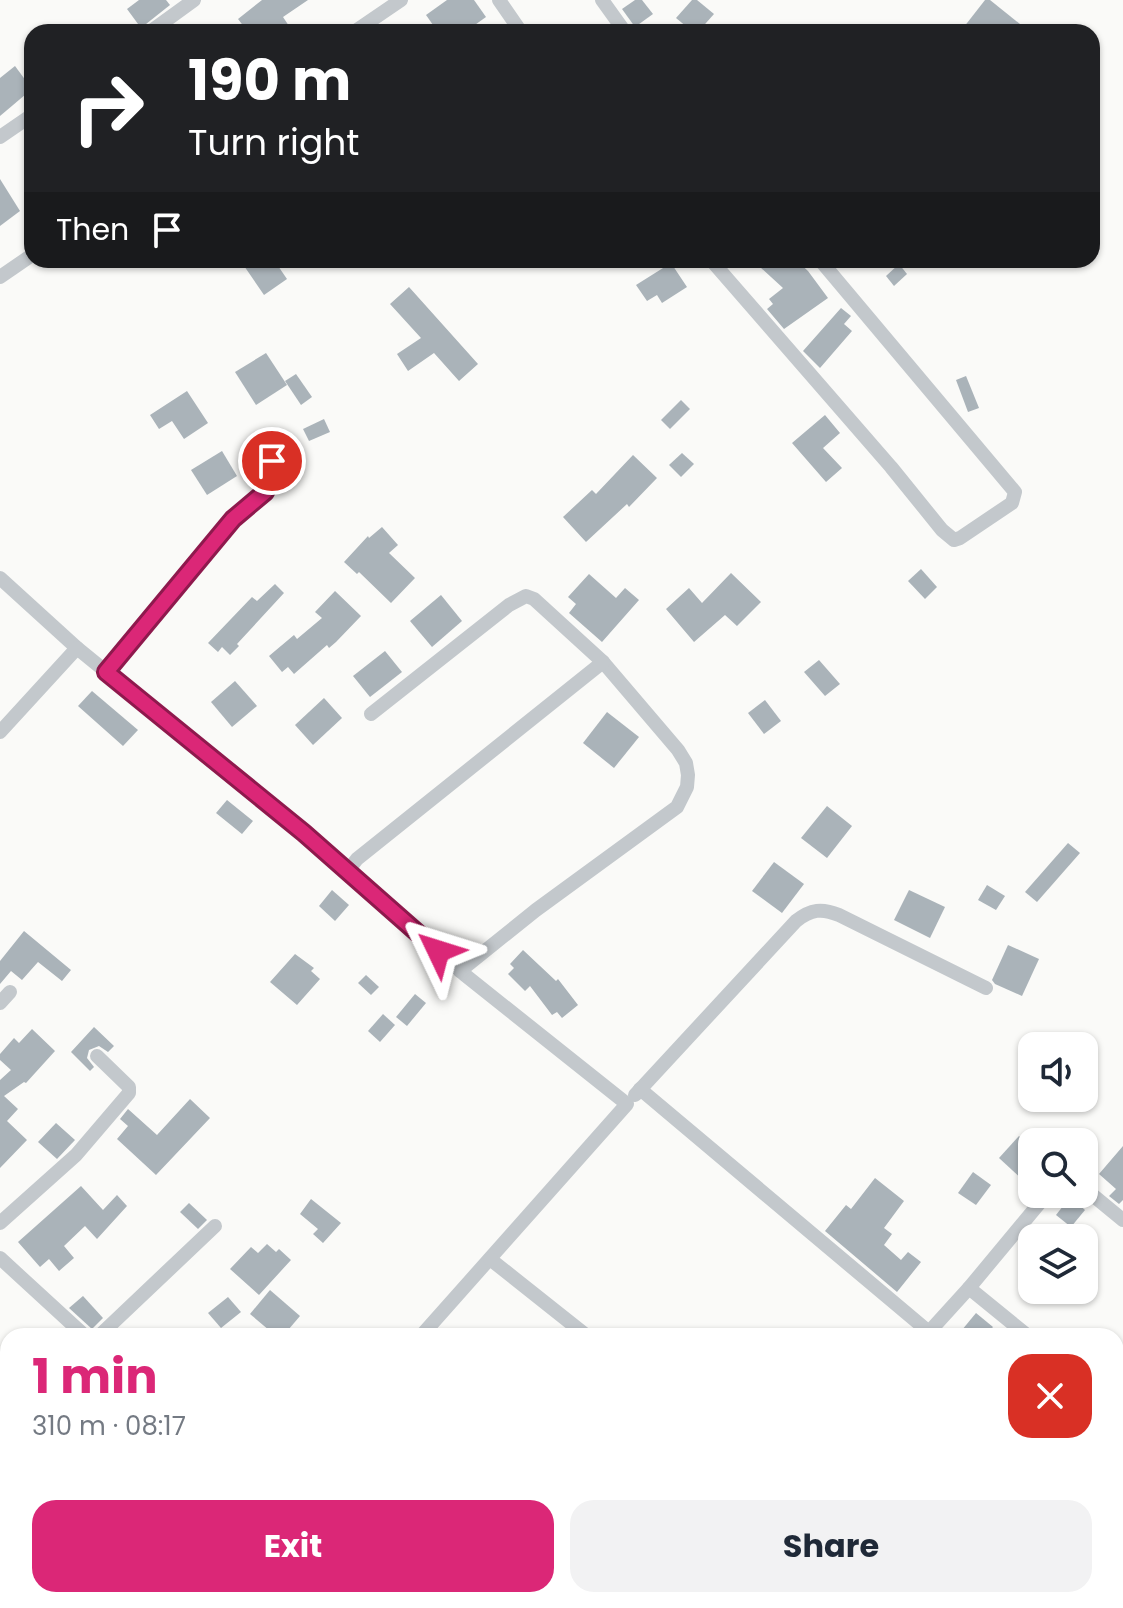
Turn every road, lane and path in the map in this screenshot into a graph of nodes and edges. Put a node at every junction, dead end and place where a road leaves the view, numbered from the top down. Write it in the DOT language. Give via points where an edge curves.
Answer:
graph roads {
  1 [pos="194,0"];
  2 [pos="401,0"];
  3 [pos="499,0"];
  4 [pos="602,0"];
  5 [pos="161,24"];
  6 [pos="366,24"];
  7 [pos="516,24"];
  8 [pos="619,24"];
  9 [pos="24,120"];
  10 [pos="0,137"];
  11 [pos="24,260"];
  12 [pos="722,268"];
  13 [pos="827,268"];
  14 [pos="1,276"];
  15 [pos="259,438"];
  16 [pos="0,578"];
  17 [pos="77,648"];
  18 [pos="603,662"];
  19 [pos="106,672"];
  20 [pos="371,714"];
  21 [pos="0,732"];
  22 [pos="347,872"];
  23 [pos="460,971"];
  24 [pos="986,988"];
  25 [pos="97,1056"];
  26 [pos="640,1089"];
  27 [pos="627,1104"];
  28 [pos="1098,1199"];
  29 [pos="1035,1208"];
  30 [pos="1123,1220"];
  31 [pos="0,1223"];
  32 [pos="215,1226"];
  33 [pos="0,1258"];
  34 [pos="490,1259"];
  35 [pos="969,1288"];
  36 [pos="76,1328"];
  37 [pos="107,1328"];
  38 [pos="428,1328"];
  39 [pos="577,1328"];
  40 [pos="921,1328"];
  41 [pos="933,1328"];
  42 [pos="1018,1328"];
  1 -- 5 [label="street"];
  2 -- 6 [label="street"];
  3 -- 7 [label="street"];
  4 -- 8 [label="street"];
  9 -- 10 [label="street"];
  11 -- 14 [label="street"];
  12 -- 13 [label="street" via="946,535 960,538 1012,503 1015,492"];
  15 -- 19 [label="street" via="274,474 265,492 233,519"];
  16 -- 17 [label="street"];
  17 -- 19 [label="street"];
  17 -- 21 [label="street"];
  18 -- 20 [label="street" via="526,596"];
  18 -- 22 [label="street"];
  18 -- 23 [label="street" via="686,763 683,799"];
  19 -- 22 [label="street"];
  22 -- 23 [label="street"];
  23 -- 27 [label="street"];
  24 -- 26 [label="street" via="839,915 810,912"];
  25 -- 31 [label="street" via="125,1082 129,1093 76,1155"];
  26 -- 27 [label="street"];
  26 -- 40 [label="street"];
  27 -- 34 [label="street"];
  28 -- 30 [label="street"];
  29 -- 35 [label="street"];
  32 -- 37 [label="street"];
  33 -- 36 [label="street"];
  34 -- 38 [label="street"];
  34 -- 39 [label="street"];
  35 -- 41 [label="street"];
  35 -- 42 [label="street"];
}
